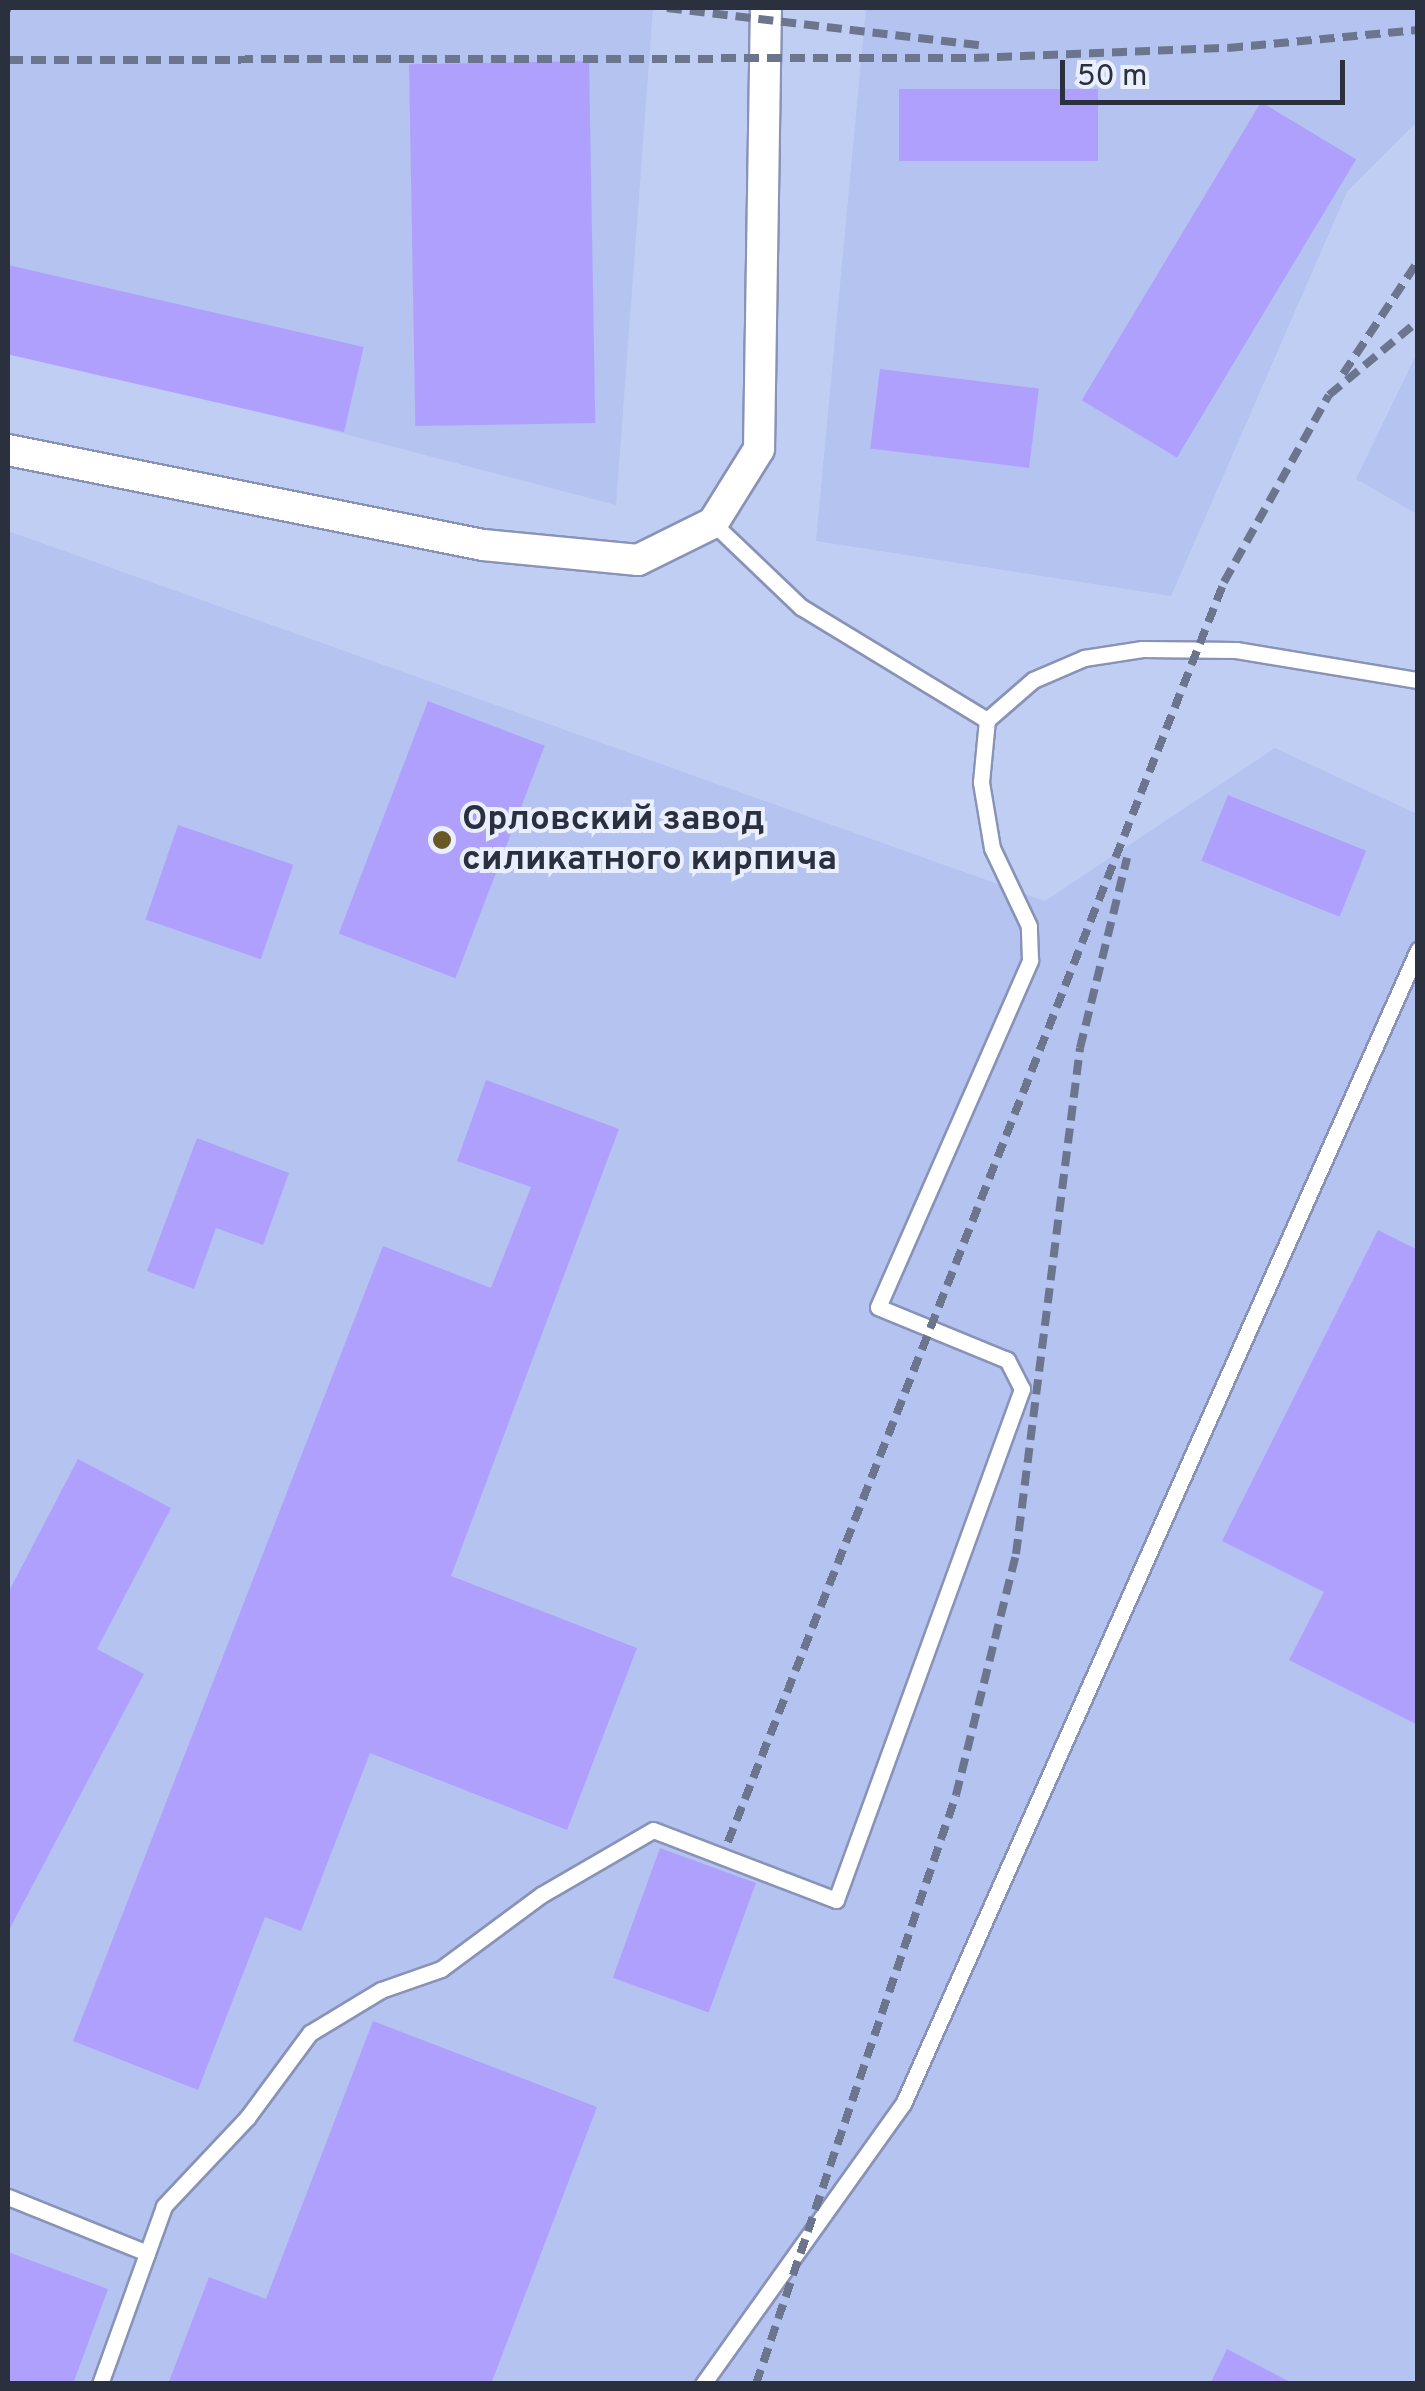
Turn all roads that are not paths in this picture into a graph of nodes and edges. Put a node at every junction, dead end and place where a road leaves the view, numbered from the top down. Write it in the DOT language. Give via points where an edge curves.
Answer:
graph roads {
  1 [pos="766,8"];
  2 [pos="8,450"];
  3 [pos="713,523"];
  4 [pos="1415,684"];
  5 [pos="986,720"];
  6 [pos="1418,950"];
  7 [pos="8,2197"];
  8 [pos="147,2253"];
  9 [pos="100,2384"];
  10 [pos="703,2384"];
  1 -- 3 [label="street" via="759,449"];
  2 -- 3 [label="street" via="483,545 638,560"];
  3 -- 5 [label="lane" via="802,607"];
  4 -- 5 [label="lane" via="1236,650 1142,650 1084,658 1033,680"];
  5 -- 8 [label="lane" via="981,782 992,848 1029,926 1030,960 878,1306 1006,1360 1022,1389 836,1900 653,1830 540,1895 441,1968 381,1990 310,2033 248,2118 164,2206"];
  6 -- 10 [label="lane" via="903,2104"];
  7 -- 8 [label="lane"];
  8 -- 9 [label="lane"];
}
